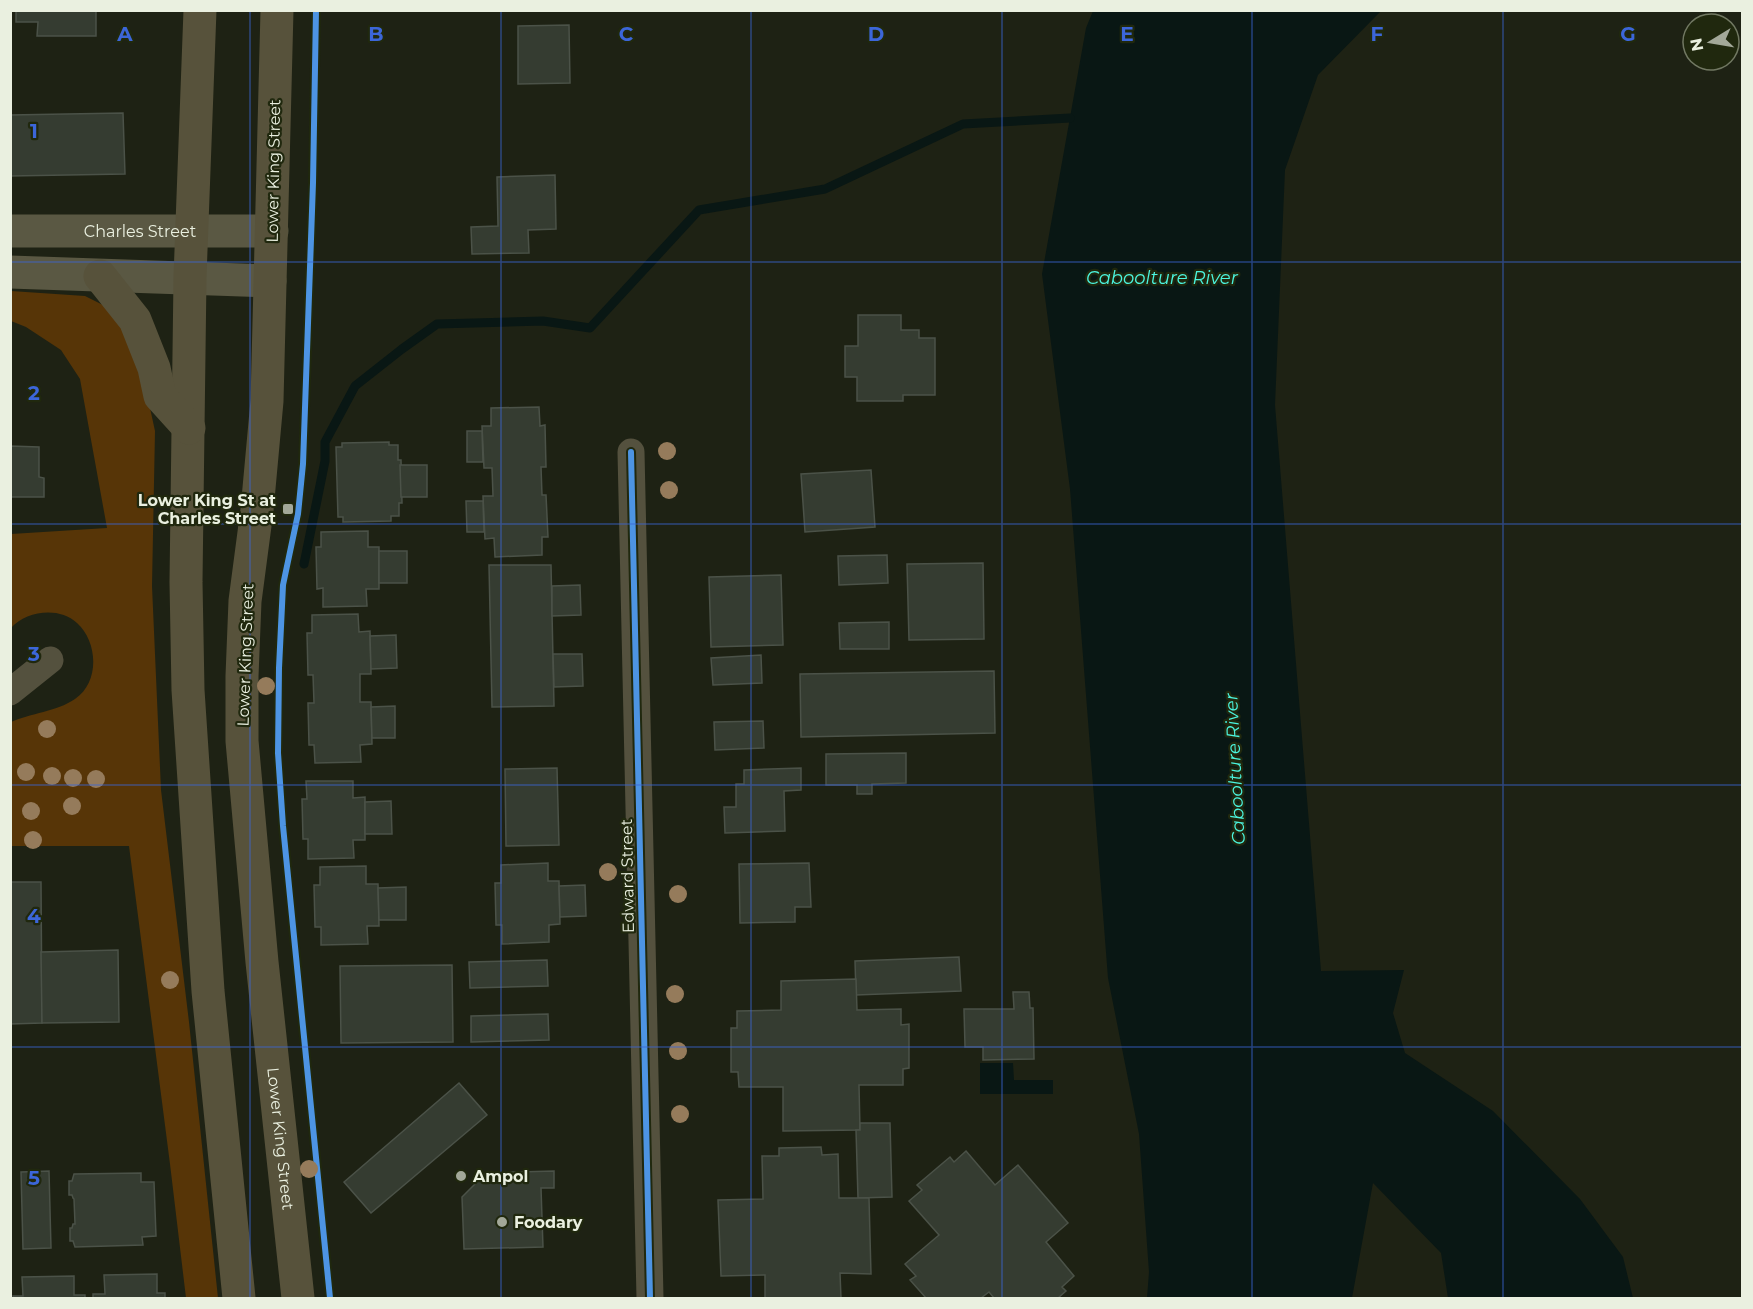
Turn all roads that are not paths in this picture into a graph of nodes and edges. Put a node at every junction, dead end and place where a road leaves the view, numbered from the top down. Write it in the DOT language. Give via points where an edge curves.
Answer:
graph roads {
  1 [pos="200,10"];
  2 [pos="277,10"];
  3 [pos="193,230"];
  4 [pos="10,231"];
  5 [pos="272,231"];
  6 [pos="10,272"];
  7 [pos="100,276"];
  8 [pos="190,277"];
  9 [pos="270,280"];
  10 [pos="189,428"];
  11 [pos="631,452"];
  12 [pos="50,660"];
  13 [pos="10,692"];
  14 [pos="239,1299"];
  15 [pos="298,1299"];
  16 [pos="650,1299"];
  1 -- 3 [label="main road"];
  2 -- 5 [label="main road, Lower King Street"];
  3 -- 4 [label="main road, Charles Street"];
  3 -- 5 [label="main road, Charles Street"];
  3 -- 8 [label="main road"];
  5 -- 9 [label="main road, Lower King Street"];
  6 -- 7 [label="main road"];
  7 -- 8 [label="main road"];
  7 -- 10 [label="main road" via="135,321 154,368 160,396"];
  8 -- 9 [label="main road"];
  8 -- 10 [label="main road"];
  9 -- 15 [label="main road, Lower King Street" via="267,401 245,601 242,741"];
  10 -- 14 [label="main road" via="189,702 208,991"];
  11 -- 16 [label="street, Edward Street"];
  12 -- 13 [label="street"];
}
